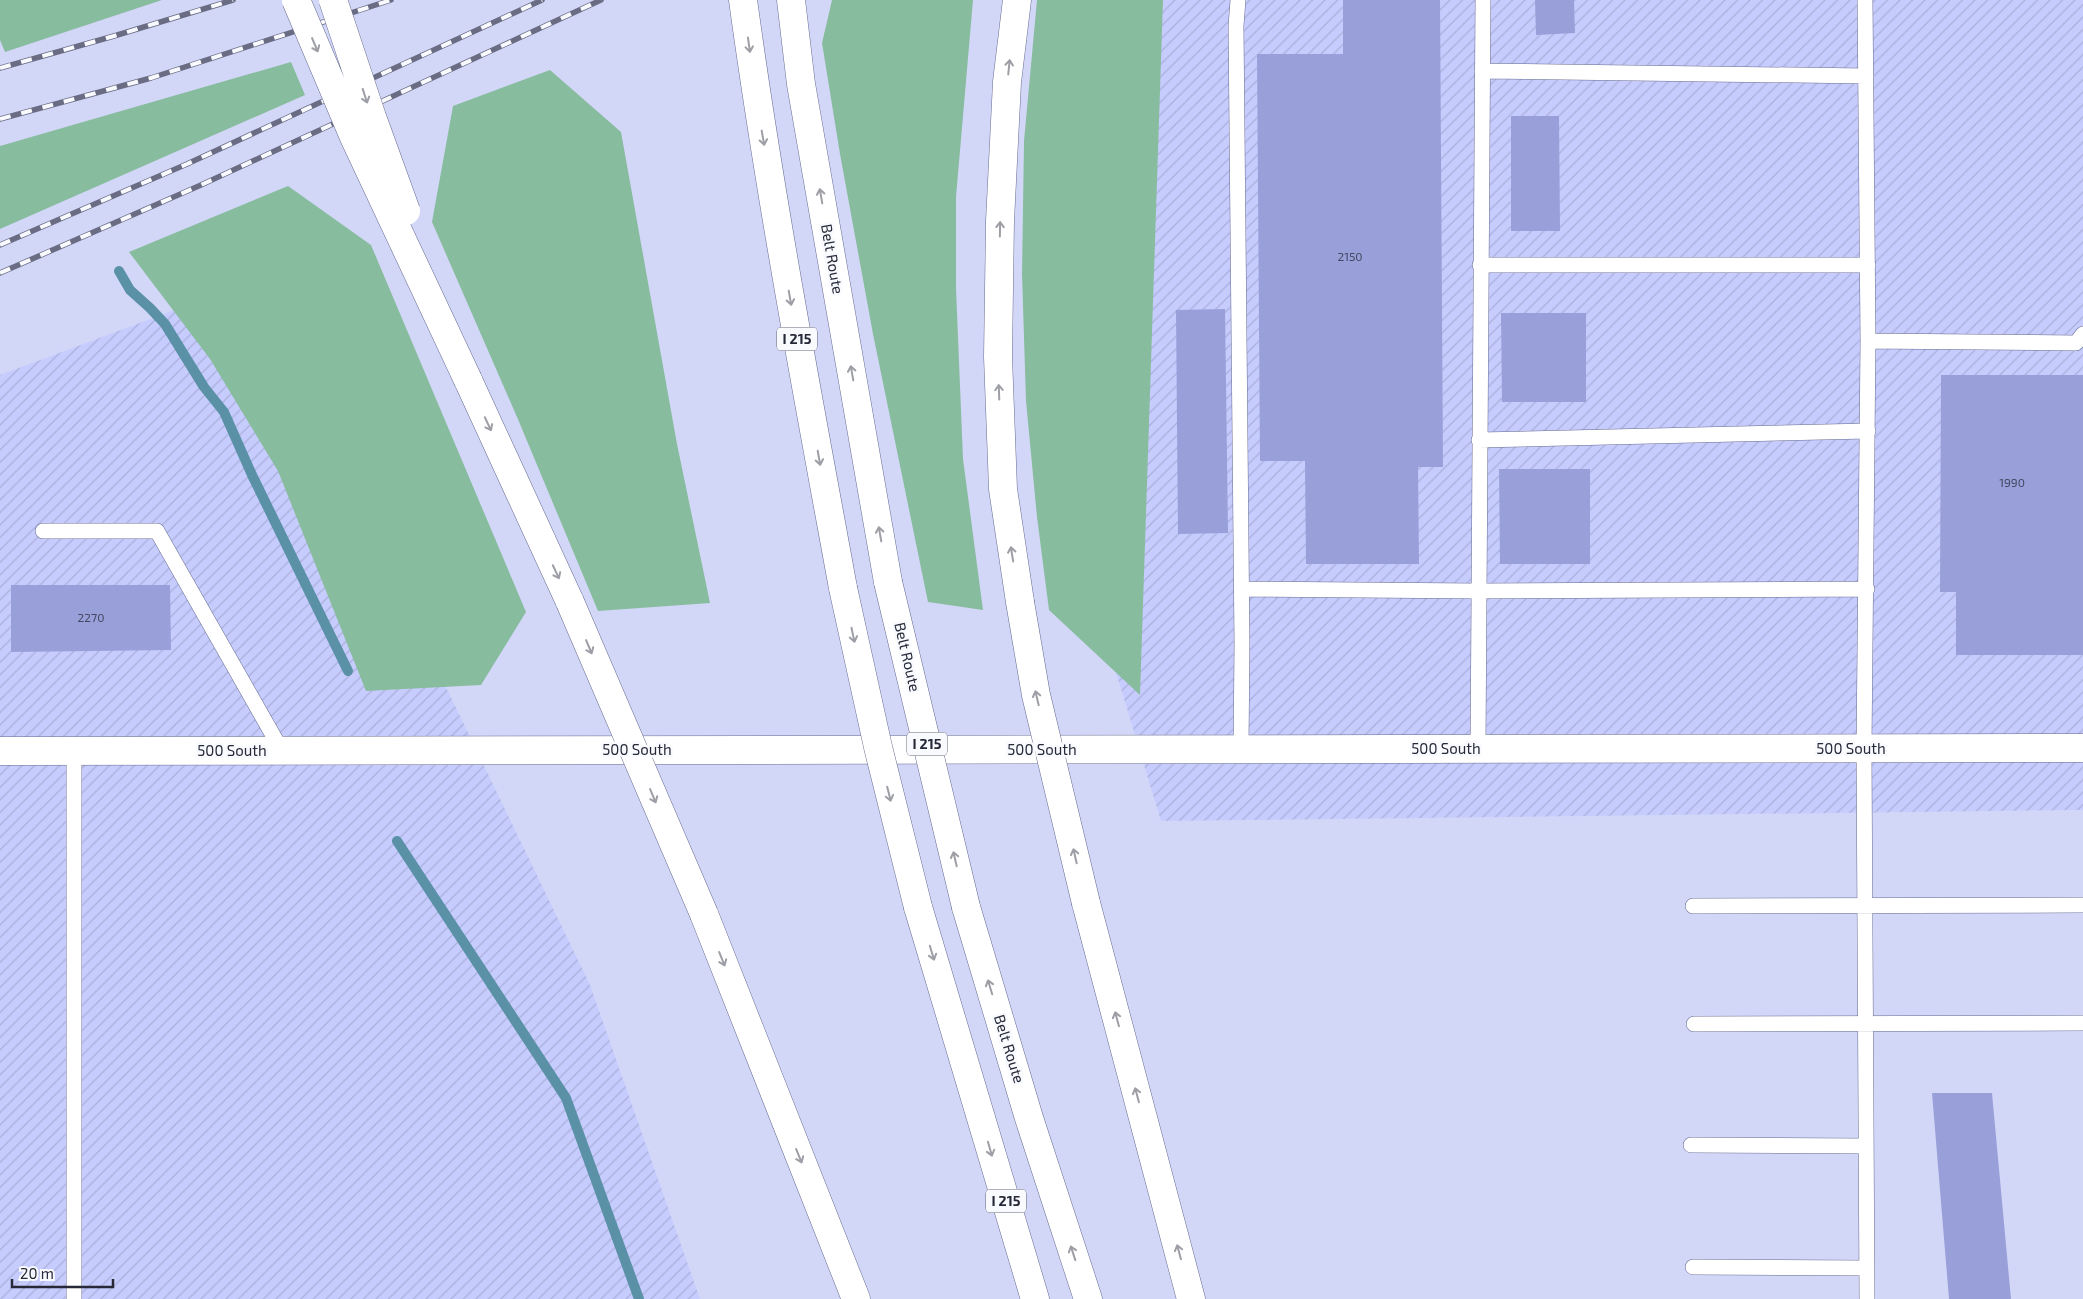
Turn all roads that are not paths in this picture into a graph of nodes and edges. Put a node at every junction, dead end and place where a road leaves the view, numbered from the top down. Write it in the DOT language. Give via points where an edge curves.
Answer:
graph roads {
  1 [pos="296,0"];
  2 [pos="333,0"];
  3 [pos="743,0"];
  4 [pos="791,0"];
  5 [pos="1016,0"];
  6 [pos="1238,0"];
  7 [pos="1483,0"];
  8 [pos="1865,0"];
  9 [pos="1482,71"];
  10 [pos="1866,76"];
  11 [pos="1480,266"];
  12 [pos="1868,266"];
  13 [pos="2083,334"];
  14 [pos="1868,341"];
  15 [pos="468,380"];
  16 [pos="1868,431"];
  17 [pos="1479,440"];
  18 [pos="43,531"];
  19 [pos="1242,589"];
  20 [pos="1867,589"];
  21 [pos="1478,591"];
  22 [pos="1864,748"];
  23 [pos="2083,748"];
  24 [pos="1478,749"];
  25 [pos="1241,750"];
  26 [pos="0,751"];
  27 [pos="74,751"];
  28 [pos="282,751"];
  29 [pos="2083,905"];
  30 [pos="1693,906"];
  31 [pos="1865,906"];
  32 [pos="1866,1023"];
  33 [pos="2083,1023"];
  34 [pos="1694,1024"];
  35 [pos="1691,1145"];
  36 [pos="1866,1146"];
  37 [pos="1693,1267"];
  38 [pos="1867,1268"];
  39 [pos="74,1299"];
  40 [pos="856,1299"];
  41 [pos="1035,1299"];
  42 [pos="1088,1299"];
  43 [pos="1191,1299"];
  44 [pos="1867,1299"];
  1 -- 15 [label="main road, one-way, bridge" via="354,137"];
  2 -- 15 [label="main road, one-way, bridge"];
  3 -- 41 [label="main road, I 215, one-way, bridge" via="797,338 843,588 878,748 918,907"];
  42 -- 4 [label="main road, Belt Route / I 215, one-way, bridge" via="966,907 888,582 802,84"];
  43 -- 5 [label="main road, one-way, bridge" via="1086,903 1036,695 1003,489 998,357 1000,211 1007,82"];
  6 -- 19 [label="lane"];
  7 -- 9 [label="lane"];
  8 -- 10 [label="lane"];
  9 -- 10 [label="lane"];
  9 -- 11 [label="lane"];
  10 -- 12 [label="lane"];
  11 -- 12 [label="lane"];
  11 -- 17 [label="lane"];
  12 -- 14 [label="lane"];
  13 -- 14 [label="lane" via="2076,343"];
  14 -- 16 [label="lane"];
  15 -- 40 [label="main road, one-way, bridge" via="570,602 704,914"];
  16 -- 17 [label="lane"];
  16 -- 20 [label="lane"];
  17 -- 21 [label="lane"];
  18 -- 28 [label="lane" via="157,531"];
  19 -- 21 [label="lane"];
  19 -- 25 [label="lane"];
  20 -- 21 [label="lane"];
  20 -- 22 [label="lane"];
  21 -- 24 [label="lane"];
  22 -- 23 [label="main road, 500 South"];
  22 -- 24 [label="main road, 500 South"];
  22 -- 31 [label="lane"];
  24 -- 25 [label="main road, 500 South"];
  25 -- 28 [label="main road, 500 South"];
  26 -- 27 [label="main road, 500 South"];
  27 -- 28 [label="main road, 500 South"];
  27 -- 39 [label="lane"];
  29 -- 31 [label="lane"];
  30 -- 31 [label="lane"];
  31 -- 32 [label="lane"];
  32 -- 33 [label="lane"];
  32 -- 34 [label="lane"];
  32 -- 36 [label="lane"];
  35 -- 36 [label="lane"];
  36 -- 38 [label="lane"];
  37 -- 38 [label="lane"];
  38 -- 44 [label="lane"];
}
